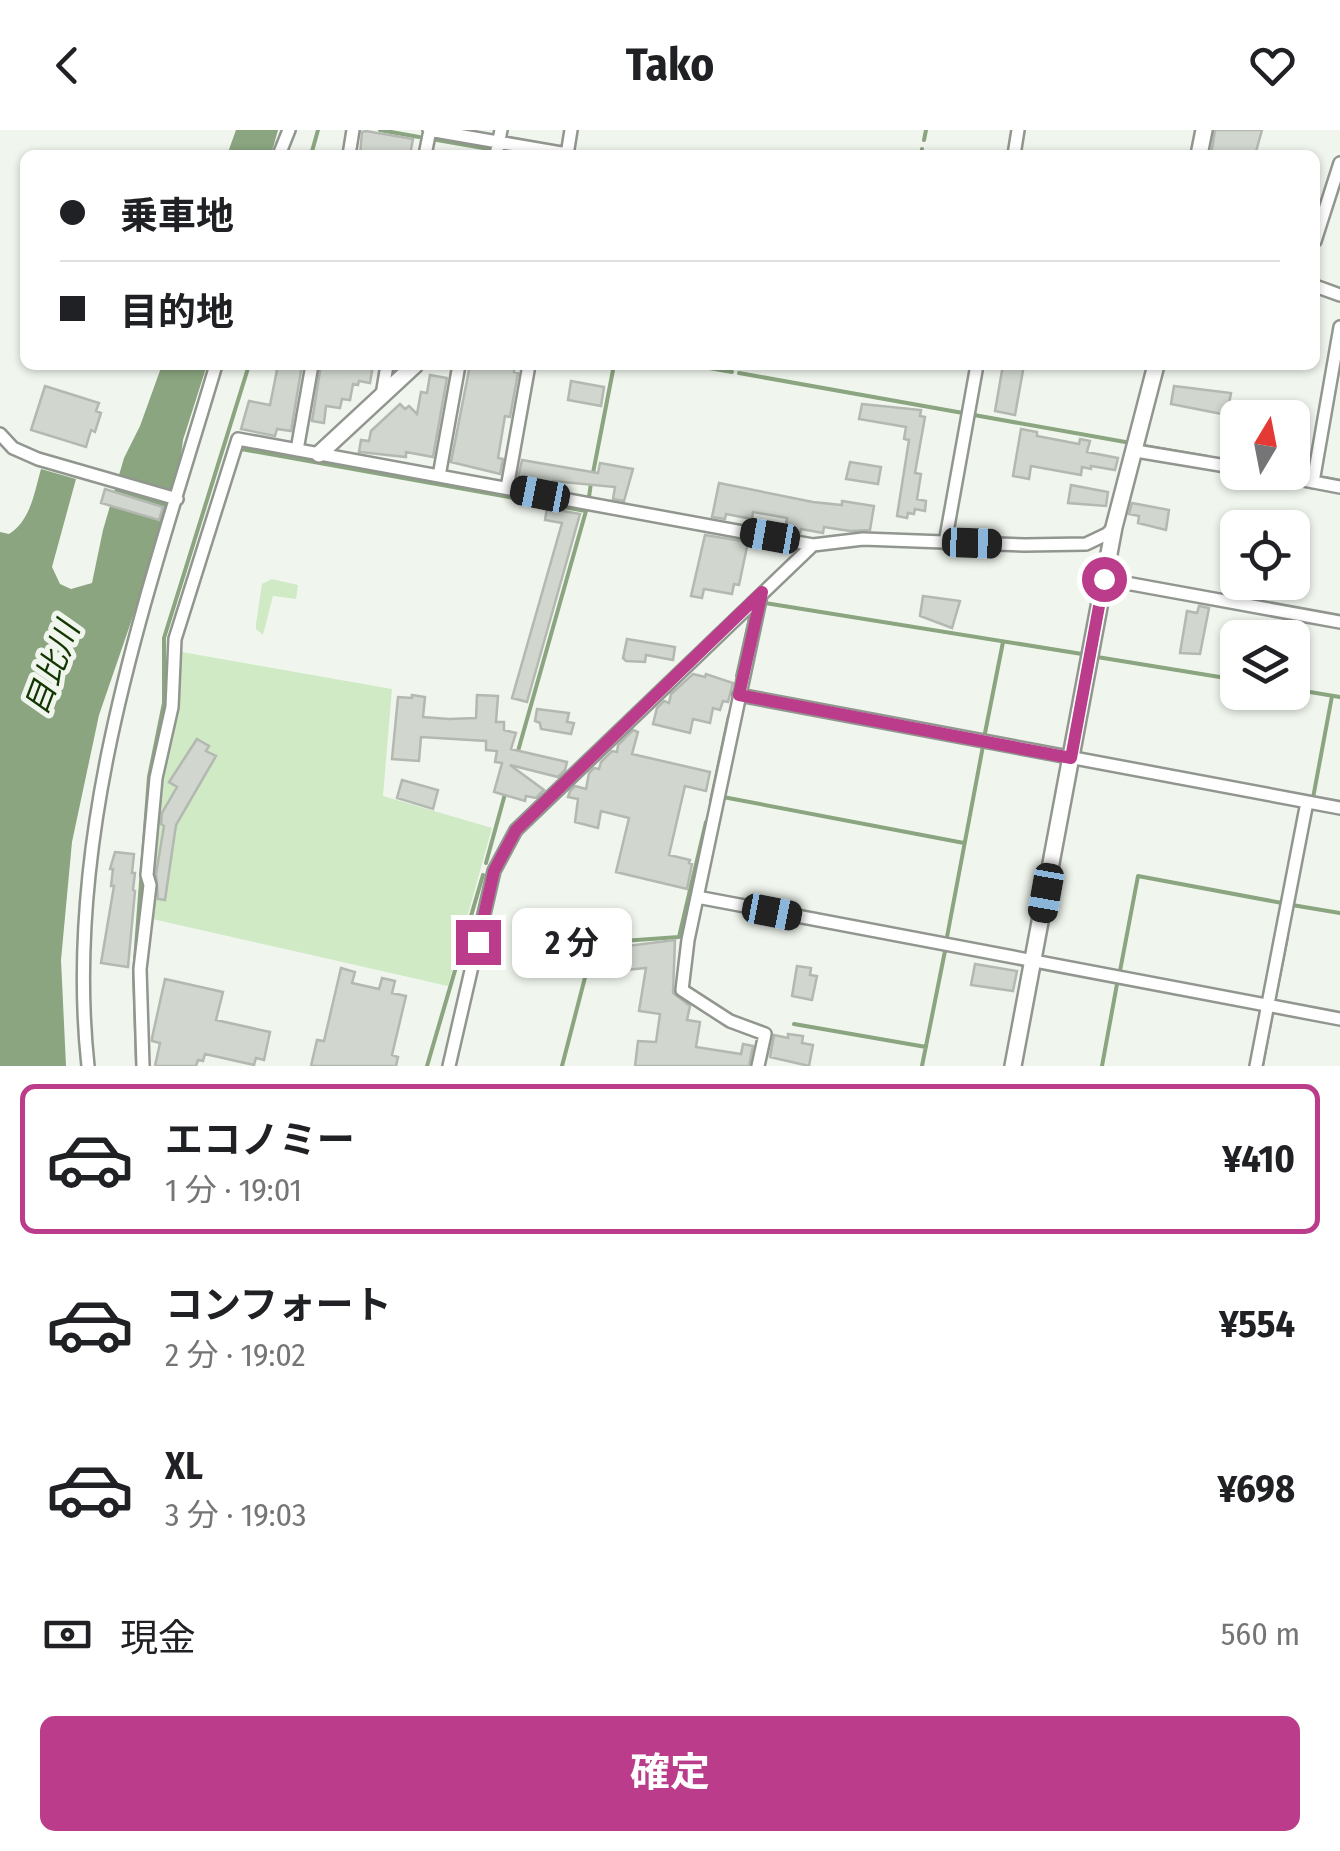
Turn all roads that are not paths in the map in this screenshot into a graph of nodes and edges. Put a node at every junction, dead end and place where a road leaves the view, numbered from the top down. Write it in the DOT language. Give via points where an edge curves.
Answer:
graph roads {
  1 [pos="429,130"];
  2 [pos="498,142"];
  3 [pos="540,150"];
  4 [pos="1340,163"];
  5 [pos="1320,226"];
  6 [pos="1340,326"];
  7 [pos="215,370"];
  8 [pos="311,370"];
  9 [pos="386,370"];
  10 [pos="410,370"];
  11 [pos="458,370"];
  12 [pos="528,370"];
  13 [pos="976,370"];
  14 [pos="1155,370"];
  15 [pos="381,396"];
  16 [pos="0,434"];
  17 [pos="297,450"];
  18 [pos="1136,451"];
  19 [pos="318,454"];
  20 [pos="1220,465"];
  21 [pos="440,476"];
  22 [pos="1310,478"];
  23 [pos="1314,478"];
  24 [pos="1340,486"];
  25 [pos="507,488"];
  26 [pos="177,500"];
  27 [pos="1114,527"];
  28 [pos="945,542"];
  29 [pos="813,546"];
  30 [pos="1104,579"];
  31 [pos="762,592"];
  32 [pos="1340,622"];
  33 [pos="739,695"];
  34 [pos="1071,758"];
  35 [pos="1307,802"];
  36 [pos="1340,808"];
  37 [pos="697,897"];
  38 [pos="1033,961"];
  39 [pos="1268,1005"];
  40 [pos="1340,1019"];
  41 [pos="88,1066"];
  42 [pos="143,1066"];
  43 [pos="449,1066"];
  44 [pos="758,1066"];
  45 [pos="1013,1066"];
  46 [pos="1256,1066"];
  1 -- 2 [label="street"];
  2 -- 3 [label="street"];
  4 -- 5 [label="street"];
  6 -- 23 [label="street"];
  7 -- 26 [label="street"];
  8 -- 17 [label="street"];
  9 -- 15 [label="street"];
  10 -- 15 [label="street"];
  11 -- 21 [label="street"];
  12 -- 25 [label="street"];
  13 -- 28 [label="street"];
  14 -- 18 [label="street"];
  15 -- 19 [label="street"];
  16 -- 26 [label="street" via="38,460"];
  17 -- 19 [label="street"];
  17 -- 42 [label="street" via="238,439 175,639 172,707 156,778 147,874 140,969"];
  18 -- 20 [label="street"];
  18 -- 27 [label="street"];
  19 -- 21 [label="street"];
  21 -- 25 [label="street"];
  22 -- 23 [label="street"];
  23 -- 24 [label="street"];
  25 -- 29 [label="street"];
  26 -- 41 [label="street" via="122,690 93,828 82,992"];
  27 -- 28 [label="street" via="1086,544"];
  27 -- 30 [label="street"];
  28 -- 29 [label="street" via="864,538"];
  29 -- 31 [label="street"];
  30 -- 32 [label="street"];
  30 -- 34 [label="street"];
  31 -- 33 [label="street"];
  31 -- 43 [label="street" via="516,830 494,871"];
  33 -- 34 [label="street"];
  33 -- 37 [label="street"];
  34 -- 35 [label="street"];
  34 -- 38 [label="street"];
  35 -- 36 [label="street"];
  35 -- 39 [label="street"];
  37 -- 38 [label="street"];
  37 -- 44 [label="street" via="682,990 765,1034"];
  38 -- 39 [label="street"];
  38 -- 45 [label="street"];
  39 -- 40 [label="street"];
  39 -- 46 [label="street"];
}
